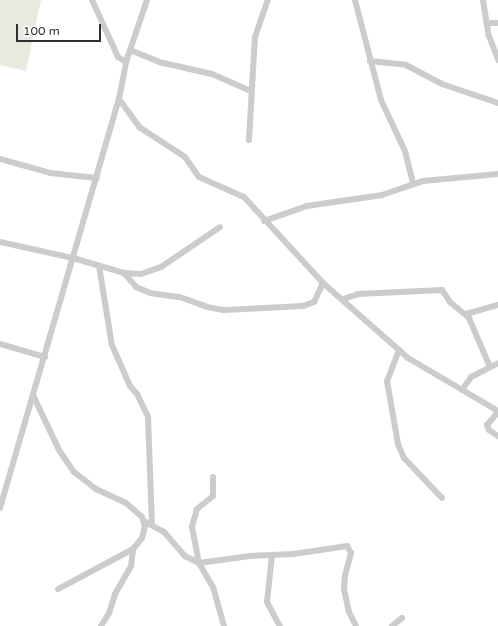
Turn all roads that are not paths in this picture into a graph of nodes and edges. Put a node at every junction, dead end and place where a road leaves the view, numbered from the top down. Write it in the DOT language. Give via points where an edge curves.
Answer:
graph roads {
  1 [pos="92,0"];
  2 [pos="147,0"];
  3 [pos="268,0"];
  4 [pos="355,0"];
  5 [pos="483,0"];
  6 [pos="488,23"];
  7 [pos="498,23"];
  8 [pos="130,50"];
  9 [pos="498,60"];
  10 [pos="370,61"];
  11 [pos="126,62"];
  12 [pos="251,91"];
  13 [pos="119,99"];
  14 [pos="498,103"];
  15 [pos="249,140"];
  16 [pos="0,159"];
  17 [pos="498,174"];
  18 [pos="97,178"];
  19 [pos="413,184"];
  20 [pos="264,221"];
  21 [pos="220,227"];
  22 [pos="0,242"];
  23 [pos="73,258"];
  24 [pos="99,266"];
  25 [pos="124,273"];
  26 [pos="323,283"];
  27 [pos="343,298"];
  28 [pos="498,305"];
  29 [pos="466,314"];
  30 [pos="0,344"];
  31 [pos="398,350"];
  32 [pos="44,356"];
  33 [pos="498,364"];
  34 [pos="490,367"];
  35 [pos="462,390"];
  36 [pos="33,395"];
  37 [pos="498,411"];
  38 [pos="498,436"];
  39 [pos="213,476"];
  40 [pos="442,498"];
  41 [pos="0,508"];
  42 [pos="144,521"];
  43 [pos="152,525"];
  44 [pos="133,549"];
  45 [pos="272,555"];
  46 [pos="198,562"];
  47 [pos="58,589"];
  48 [pos="402,618"];
  49 [pos="104,624"];
  50 [pos="224,626"];
  51 [pos="280,626"];
  52 [pos="356,626"];
  53 [pos="392,626"];
  1 -- 11 [label="street" via="120,59"];
  2 -- 8 [label="street"];
  3 -- 12 [label="street" via="256,37"];
  4 -- 10 [label="street"];
  5 -- 6 [label="street"];
  6 -- 7 [label="street"];
  6 -- 9 [label="street"];
  8 -- 11 [label="street"];
  8 -- 12 [label="street" via="159,62 212,74"];
  10 -- 14 [label="street" via="406,65 442,84"];
  10 -- 19 [label="street" via="382,100 405,151"];
  11 -- 13 [label="street"];
  12 -- 15 [label="street"];
  13 -- 18 [label="street"];
  13 -- 20 [label="street" via="139,127 184,157 201,178 244,197"];
  16 -- 18 [label="street" via="50,173"];
  17 -- 19 [label="street"];
  18 -- 23 [label="street"];
  19 -- 20 [label="street" via="382,195 307,206"];
  20 -- 26 [label="street"];
  21 -- 25 [label="street" via="154,271 141,274"];
  22 -- 23 [label="street"];
  23 -- 24 [label="street"];
  23 -- 32 [label="street"];
  24 -- 25 [label="street"];
  24 -- 43 [label="street" via="112,345 130,386 137,394 148,417"];
  25 -- 26 [label="street" via="136,287 150,293 180,297 224,310 303,306 314,302"];
  26 -- 27 [label="street"];
  27 -- 29 [label="street" via="358,294 440,289 452,304"];
  27 -- 31 [label="street"];
  28 -- 29 [label="street"];
  29 -- 34 [label="street" via="476,330"];
  30 -- 32 [label="street"];
  31 -- 35 [label="street"];
  31 -- 40 [label="street" via="387,381 398,444 404,458"];
  32 -- 36 [label="street"];
  33 -- 34 [label="street"];
  34 -- 35 [label="street" via="471,377"];
  35 -- 37 [label="street"];
  36 -- 41 [label="street"];
  36 -- 42 [label="street" via="57,445 74,472 96,489 126,503"];
  37 -- 38 [label="street" via="487,425 489,430"];
  39 -- 46 [label="street" via="213,496 197,508 192,521"];
  42 -- 43 [label="street"];
  42 -- 44 [label="street" via="144,534"];
  43 -- 46 [label="street" via="164,532 185,556"];
  44 -- 47 [label="street"];
  44 -- 49 [label="street" via="131,566 115,594"];
  45 -- 46 [label="street"];
  45 -- 51 [label="street" via="267,602"];
  45 -- 52 [label="street" via="349,547 351,553 344,589 349,612"];
  46 -- 50 [label="street" via="213,587"];
  48 -- 53 [label="street"];
}
